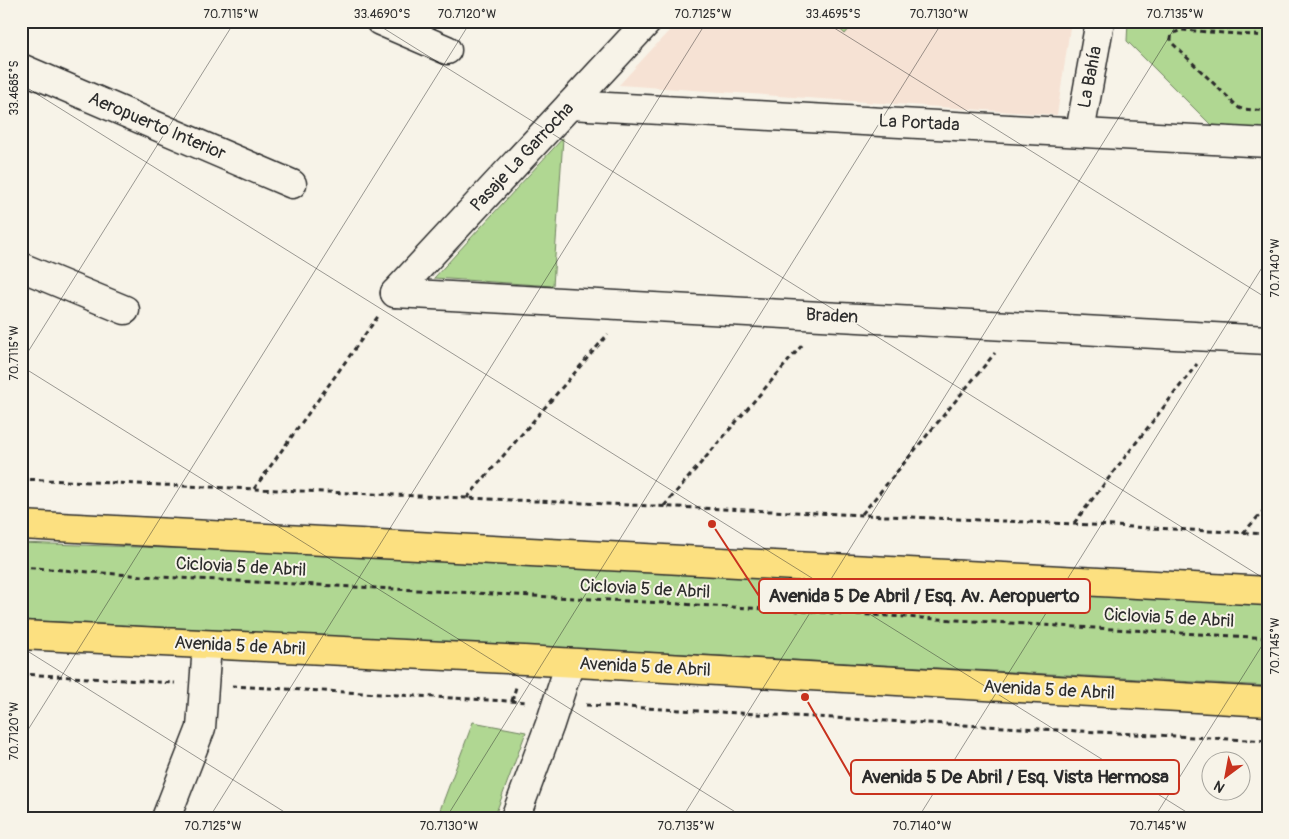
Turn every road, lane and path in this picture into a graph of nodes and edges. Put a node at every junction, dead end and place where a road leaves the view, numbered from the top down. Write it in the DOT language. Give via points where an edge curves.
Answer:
graph roads {
  1 [pos="380,21"];
  2 [pos="648,21"];
  3 [pos="1100,21"];
  4 [pos="1268,36"];
  5 [pos="447,50"];
  6 [pos="21,68"];
  7 [pos="570,105"];
  8 [pos="1268,110"];
  9 [pos="1080,132"];
  10 [pos="1268,142"];
  11 [pos="292,184"];
  12 [pos="21,267"];
  13 [pos="395,293"];
  14 [pos="632,306"];
  15 [pos="125,310"];
  16 [pos="827,316"];
  17 [pos="1017,326"];
  18 [pos="1217,337"];
  19 [pos="1268,340"];
  20 [pos="21,479"];
  21 [pos="253,489"];
  22 [pos="467,499"];
  23 [pos="664,506"];
  24 [pos="1268,506"];
  25 [pos="862,515"];
  26 [pos="1074,524"];
  27 [pos="21,525"];
  28 [pos="1243,533"];
  29 [pos="1268,534"];
  30 [pos="21,567"];
  31 [pos="1268,591"];
  32 [pos="21,635"];
  33 [pos="1268,638"];
  34 [pos="208,645"];
  35 [pos="570,663"];
  36 [pos="21,674"];
  37 [pos="205,684"];
  38 [pos="1268,702"];
  39 [pos="557,704"];
  40 [pos="1268,741"];
  41 [pos="166,818"];
  42 [pos="515,818"];
  1 -- 5 [label="street"];
  2 -- 7 [label="street, Pasaje La Garrocha"];
  3 -- 9 [label="street, La Bahía"];
  4 -- 8 [label="path" via="1181,30 1172,34 1171,42 1239,108"];
  6 -- 11 [label="street, Aeropuerto Interior"];
  7 -- 9 [label="street, La Portada"];
  7 -- 13 [label="street, Pasaje La Garrocha"];
  9 -- 10 [label="street, La Portada"];
  12 -- 15 [label="street"];
  13 -- 14 [label="street, Braden"];
  13 -- 21 [label="path"];
  14 -- 16 [label="street, Braden"];
  14 -- 22 [label="path"];
  16 -- 17 [label="street, Braden"];
  16 -- 23 [label="path"];
  17 -- 18 [label="street, Braden"];
  17 -- 25 [label="path"];
  18 -- 19 [label="street, Braden"];
  18 -- 26 [label="path"];
  20 -- 21 [label="path"];
  21 -- 22 [label="path"];
  22 -- 23 [label="path"];
  23 -- 25 [label="path"];
  24 -- 28 [label="path"];
  25 -- 26 [label="path"];
  26 -- 28 [label="path"];
  27 -- 31 [label="main road"];
  28 -- 29 [label="path"];
  30 -- 33 [label="path, Ciclovia 5 de Abril"];
  32 -- 34 [label="main road, Avenida 5 de Abril"];
  34 -- 35 [label="main road, Avenida 5 de Abril"];
  34 -- 37 [label="street"];
  35 -- 38 [label="main road, Avenida 5 de Abril"];
  35 -- 39 [label="street"];
  36 -- 37 [label="path"];
  37 -- 39 [label="path"];
  37 -- 41 [label="street" via="201,728"];
  39 -- 40 [label="path"];
  39 -- 42 [label="street"];
}
